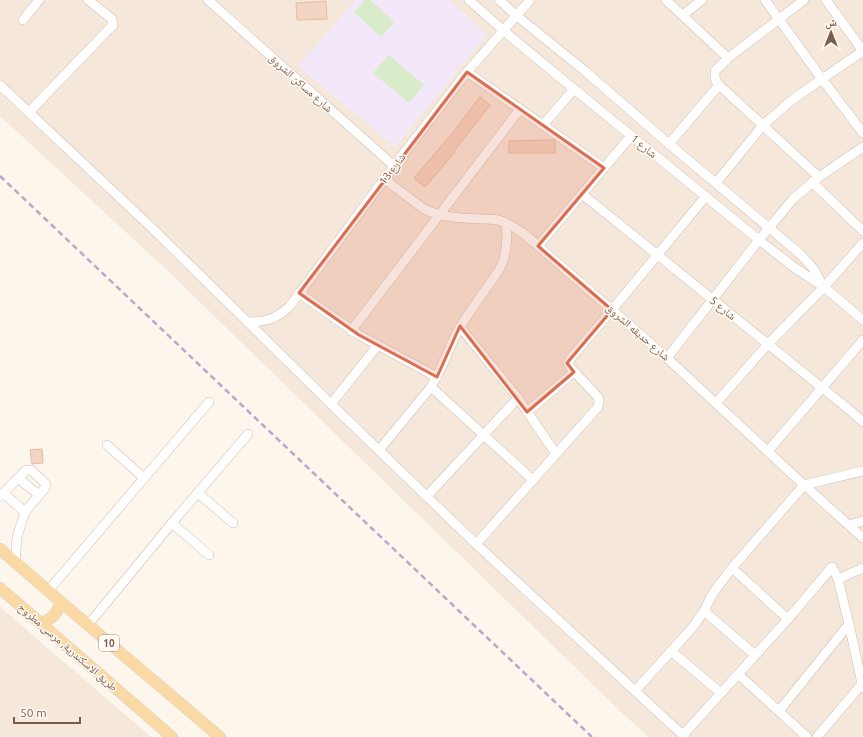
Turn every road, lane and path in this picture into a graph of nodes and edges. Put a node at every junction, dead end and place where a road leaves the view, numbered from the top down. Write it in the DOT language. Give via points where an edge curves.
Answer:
graph roads {
  1 [pos="39,0"];
  2 [pos="88,0"];
  3 [pos="208,0"];
  4 [pos="469,0"];
  5 [pos="499,0"];
  6 [pos="530,0"];
  7 [pos="666,0"];
  8 [pos="702,0"];
  9 [pos="765,0"];
  10 [pos="804,0"];
  11 [pos="826,0"];
  12 [pos="683,15"];
  13 [pos="517,16"];
  14 [pos="779,19"];
  15 [pos="23,20"];
  16 [pos="504,31"];
  17 [pos="728,58"];
  18 [pos="467,72"];
  19 [pos="822,79"];
  20 [pos="0,85"];
  21 [pos="719,85"];
  22 [pos="574,89"];
  23 [pos="520,109"];
  24 [pos="29,112"];
  25 [pos="763,125"];
  26 [pos="543,126"];
  27 [pos="863,133"];
  28 [pos="631,136"];
  29 [pos="669,144"];
  30 [pos="863,147"];
  31 [pos="394,166"];
  32 [pos="604,168"];
  33 [pos="384,179"];
  34 [pos="816,179"];
  35 [pos="716,183"];
  36 [pos="582,194"];
  37 [pos="706,196"];
  38 [pos="440,215"];
  39 [pos="506,223"];
  40 [pos="770,228"];
  41 [pos="863,231"];
  42 [pos="759,240"];
  43 [pos="863,243"];
  44 [pos="538,246"];
  45 [pos="657,255"];
  46 [pos="824,287"];
  47 [pos="300,293"];
  48 [pos="712,299"];
  49 [pos="612,310"];
  50 [pos="863,320"];
  51 [pos="247,322"];
  52 [pos="460,327"];
  53 [pos="351,331"];
  54 [pos="863,340"];
  55 [pos="768,344"];
  56 [pos="378,345"];
  57 [pos="666,358"];
  58 [pos="574,372"];
  59 [pos="437,377"];
  60 [pos="431,387"];
  61 [pos="822,388"];
  62 [pos="518,398"];
  63 [pos="210,402"];
  64 [pos="716,403"];
  65 [pos="331,404"];
  66 [pos="527,412"];
  67 [pos="863,422"];
  68 [pos="248,434"];
  69 [pos="483,436"];
  70 [pos="106,445"];
  71 [pos="379,450"];
  72 [pos="768,452"];
  73 [pos="556,454"];
  74 [pos="863,471"];
  75 [pos="18,478"];
  76 [pos="144,478"];
  77 [pos="533,480"];
  78 [pos="804,485"];
  79 [pos="198,493"];
  80 [pos="2,495"];
  81 [pos="39,496"];
  82 [pos="427,496"];
  83 [pos="25,512"];
  84 [pos="863,521"];
  85 [pos="172,523"];
  86 [pos="233,523"];
  87 [pos="849,525"];
  88 [pos="863,538"];
  89 [pos="476,544"];
  90 [pos="0,549"];
  91 [pos="209,555"];
  92 [pos="15,562"];
  93 [pos="732,568"];
  94 [pos="863,568"];
  95 [pos="838,579"];
  96 [pos="0,588"];
  97 [pos="48,591"];
  98 [pos="61,602"];
  99 [pos="704,611"];
  100 [pos="788,618"];
  101 [pos="41,623"];
  102 [pos="849,624"];
  103 [pos="88,625"];
  104 [pos="671,651"];
  105 [pos="755,656"];
  106 [pos="738,674"];
  107 [pos="863,686"];
  108 [pos="635,691"];
  109 [pos="721,693"];
  110 [pos="779,711"];
  111 [pos="684,736"];
  112 [pos="172,737"];
  113 [pos="220,737"];
  114 [pos="807,737"];
  115 [pos="817,737"];
  1 -- 15 [label="street"];
  2 -- 24 [label="street" via="112,20 113,25"];
  3 -- 31 [label="street, شارع مساكن الشروق"];
  4 -- 16 [label="street, شارع 1"];
  5 -- 13 [label="street, شارع 1"];
  6 -- 13 [label="street, شارع 13"];
  7 -- 12 [label="street"];
  8 -- 12 [label="street"];
  9 -- 14 [label="street"];
  10 -- 14 [label="street"];
  11 -- 19 [label="street" via="863,51"];
  12 -- 17 [label="street"];
  13 -- 16 [label="street, شارع 13"];
  13 -- 29 [label="street, شارع 1"];
  14 -- 17 [label="street"];
  14 -- 19 [label="street"];
  16 -- 18 [label="street, شارع 13"];
  16 -- 22 [label="street, شارع 1"];
  17 -- 21 [label="street" via="715,71"];
  18 -- 23 [label="street"];
  18 -- 31 [label="street, شارع 13"];
  19 -- 25 [label="street"];
  19 -- 27 [label="street"];
  20 -- 24 [label="street"];
  21 -- 25 [label="street"];
  21 -- 29 [label="street"];
  22 -- 26 [label="street"];
  22 -- 28 [label="street, شارع 1"];
  23 -- 26 [label="street"];
  23 -- 38 [label="street"];
  24 -- 51 [label="street"];
  25 -- 34 [label="street"];
  25 -- 35 [label="street"];
  26 -- 32 [label="street"];
  28 -- 32 [label="street"];
  28 -- 37 [label="street, شارع 1"];
  29 -- 35 [label="street, شارع 1"];
  30 -- 34 [label="street"];
  31 -- 33 [label="street, شارع 13"];
  32 -- 36 [label="street"];
  33 -- 38 [label="street, شارع حديقه الشروق" via="424,209"];
  33 -- 47 [label="street, شارع 13"];
  34 -- 40 [label="street" via="793,199"];
  34 -- 41 [label="street"];
  35 -- 40 [label="street, شارع 1"];
  36 -- 44 [label="street"];
  36 -- 45 [label="street, شارع 5"];
  37 -- 42 [label="street, شارع 1"];
  37 -- 45 [label="street"];
  38 -- 39 [label="street, شارع حديقه الشروق"];
  38 -- 53 [label="street"];
  39 -- 44 [label="street, شارع حديقه الشروق"];
  39 -- 52 [label="street" via="504,259"];
  40 -- 42 [label="street"];
  40 -- 46 [label="street, شارع 1" via="813,268"];
  42 -- 46 [label="street, شارع 1" via="794,268"];
  42 -- 48 [label="street"];
  43 -- 46 [label="street"];
  44 -- 49 [label="street, شارع حديقه الشروق"];
  45 -- 48 [label="street, شارع 5"];
  45 -- 49 [label="street"];
  46 -- 50 [label="street, شارع 1"];
  46 -- 55 [label="street"];
  47 -- 51 [label="street, شارع 13" via="290,306 275,317"];
  47 -- 53 [label="street"];
  48 -- 55 [label="street, شارع 5"];
  48 -- 57 [label="street"];
  49 -- 57 [label="street, شارع حديقه الشروق"];
  49 -- 58 [label="street" via="570,359 568,363"];
  51 -- 65 [label="street"];
  52 -- 59 [label="street"];
  52 -- 62 [label="street"];
  53 -- 56 [label="street"];
  54 -- 61 [label="street"];
  55 -- 61 [label="street, شارع 5"];
  55 -- 64 [label="street"];
  56 -- 59 [label="street"];
  56 -- 65 [label="street"];
  57 -- 64 [label="street, شارع حديقه الشروق"];
  58 -- 66 [label="street"];
  58 -- 73 [label="street" via="598,397 599,405"];
  59 -- 60 [label="street"];
  60 -- 69 [label="street"];
  60 -- 71 [label="street"];
  61 -- 67 [label="street, شارع 5"];
  61 -- 72 [label="street"];
  62 -- 66 [label="street"];
  62 -- 69 [label="street"];
  63 -- 76 [label="street"];
  64 -- 72 [label="street, شارع حديقه الشروق"];
  65 -- 71 [label="street"];
  66 -- 73 [label="street"];
  68 -- 79 [label="street"];
  69 -- 77 [label="street"];
  69 -- 82 [label="street"];
  70 -- 76 [label="street"];
  71 -- 82 [label="street"];
  72 -- 78 [label="street, شارع حديقه الشروق"];
  73 -- 77 [label="street"];
  74 -- 78 [label="street"];
  75 -- 80 [label="street"];
  75 -- 81 [label="street"];
  75 -- 81 [label="street" via="26,470 31,470 46,484"];
  76 -- 97 [label="street"];
  77 -- 89 [label="street"];
  78 -- 87 [label="street, شارع حديقه الشروق"];
  78 -- 93 [label="street"];
  79 -- 85 [label="street"];
  79 -- 86 [label="street"];
  80 -- 83 [label="street"];
  81 -- 83 [label="street"];
  82 -- 89 [label="street"];
  83 -- 92 [label="street" via="17,536"];
  84 -- 87 [label="street"];
  85 -- 91 [label="street"];
  85 -- 103 [label="street"];
  87 -- 88 [label="street, شارع حديقه الشروق"];
  89 -- 108 [label="street"];
  90 -- 92 [label="main road, 10"];
  92 -- 97 [label="main road, 10"];
  93 -- 99 [label="street" via="713,593"];
  93 -- 100 [label="street"];
  94 -- 95 [label="street"];
  95 -- 100 [label="street" via="831,567"];
  95 -- 102 [label="street"];
  96 -- 101 [label="main road, طريق الاسكندرية, مرسى مطروح"];
  97 -- 98 [label="main road, 10"];
  98 -- 101 [label="main road" via="54,616"];
  98 -- 103 [label="main road, 10"];
  99 -- 104 [label="street"];
  99 -- 105 [label="street"];
  100 -- 105 [label="street"];
  101 -- 112 [label="main road, طريق الاسكندرية, مرسى مطروح"];
  102 -- 107 [label="street"];
  102 -- 110 [label="street"];
  103 -- 113 [label="main road, 10"];
  104 -- 108 [label="street"];
  104 -- 109 [label="street"];
  105 -- 106 [label="street"];
  106 -- 109 [label="street"];
  106 -- 110 [label="street"];
  107 -- 115 [label="street"];
  108 -- 111 [label="street"];
  109 -- 111 [label="street"];
  110 -- 114 [label="street"];
}
